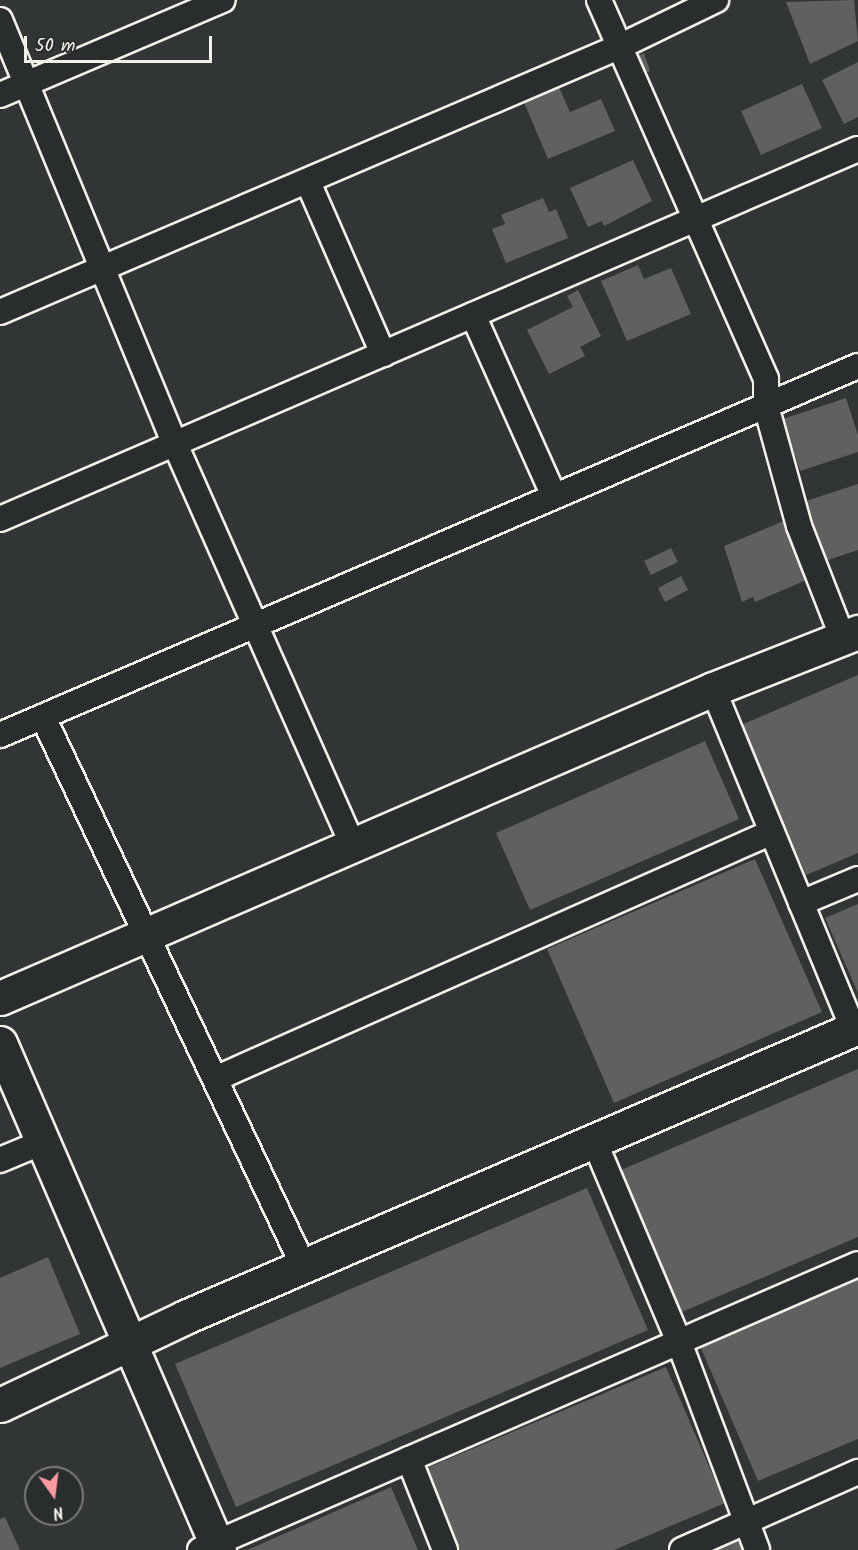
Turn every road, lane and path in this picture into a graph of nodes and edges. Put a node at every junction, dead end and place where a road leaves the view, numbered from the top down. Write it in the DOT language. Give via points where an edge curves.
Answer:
graph roads {
  1 [pos="223,0"];
  2 [pos="599,0"];
  3 [pos="716,0"];
  4 [pos="0,20"];
  5 [pos="618,47"];
  6 [pos="25,84"];
  7 [pos="0,94"];
  8 [pos="858,149"];
  9 [pos="308,182"];
  10 [pos="694,219"];
  11 [pos="103,270"];
  12 [pos="0,312"];
  13 [pos="473,315"];
  14 [pos="383,354"];
  15 [pos="858,366"];
  16 [pos="766,406"];
  17 [pos="175,444"];
  18 [pos="554,496"];
  19 [pos="0,519"];
  20 [pos="255,625"];
  21 [pos="851,636"];
  22 [pos="713,689"];
  23 [pos="44,717"];
  24 [pos="0,735"];
  25 [pos="772,832"];
  26 [pos="353,845"];
  27 [pos="858,879"];
  28 [pos="801,903"];
  29 [pos="144,935"];
  30 [pos="0,998"];
  31 [pos="855,1028"];
  32 [pos="0,1043"];
  33 [pos="215,1079"];
  34 [pos="42,1142"];
  35 [pos="595,1143"];
  36 [pos="0,1160"];
  37 [pos="858,1264"];
  38 [pos="303,1265"];
  39 [pos="129,1342"];
  40 [pos="679,1342"];
  41 [pos="0,1405"];
  42 [pos="409,1459"];
  43 [pos="858,1472"];
  44 [pos="744,1523"];
  45 [pos="211,1548"];
  46 [pos="445,1550"];
  47 [pos="682,1550"];
  48 [pos="757,1550"];
  1 -- 6 [label="street"];
  2 -- 5 [label="street"];
  3 -- 5 [label="street"];
  4 -- 6 [label="street"];
  5 -- 9 [label="street"];
  5 -- 10 [label="street"];
  6 -- 7 [label="street"];
  6 -- 11 [label="street"];
  8 -- 10 [label="street"];
  9 -- 11 [label="street"];
  9 -- 14 [label="street"];
  10 -- 13 [label="street"];
  10 -- 16 [label="street" via="766,379"];
  11 -- 12 [label="street"];
  11 -- 17 [label="street"];
  13 -- 14 [label="street"];
  13 -- 18 [label="street"];
  14 -- 17 [label="street"];
  15 -- 16 [label="street"];
  16 -- 18 [label="street"];
  16 -- 21 [label="street" via="800,526"];
  17 -- 19 [label="street"];
  17 -- 20 [label="street"];
  18 -- 20 [label="street"];
  20 -- 23 [label="street"];
  20 -- 26 [label="street"];
  21 -- 22 [label="street"];
  22 -- 25 [label="street"];
  22 -- 26 [label="street"];
  23 -- 24 [label="street"];
  23 -- 29 [label="street"];
  25 -- 28 [label="street"];
  25 -- 33 [label="street"];
  26 -- 29 [label="street"];
  27 -- 28 [label="street"];
  28 -- 31 [label="street"];
  29 -- 30 [label="street"];
  29 -- 33 [label="street"];
  31 -- 35 [label="street"];
  32 -- 34 [label="street"];
  33 -- 38 [label="street"];
  34 -- 36 [label="street"];
  34 -- 39 [label="street"];
  35 -- 38 [label="street"];
  35 -- 40 [label="street"];
  37 -- 40 [label="street"];
  38 -- 39 [label="street"];
  39 -- 41 [label="street"];
  39 -- 45 [label="street"];
  40 -- 42 [label="street"];
  40 -- 44 [label="street"];
  42 -- 45 [label="street"];
  42 -- 46 [label="street"];
  43 -- 44 [label="street"];
  44 -- 47 [label="street"];
  44 -- 48 [label="street"];
}
